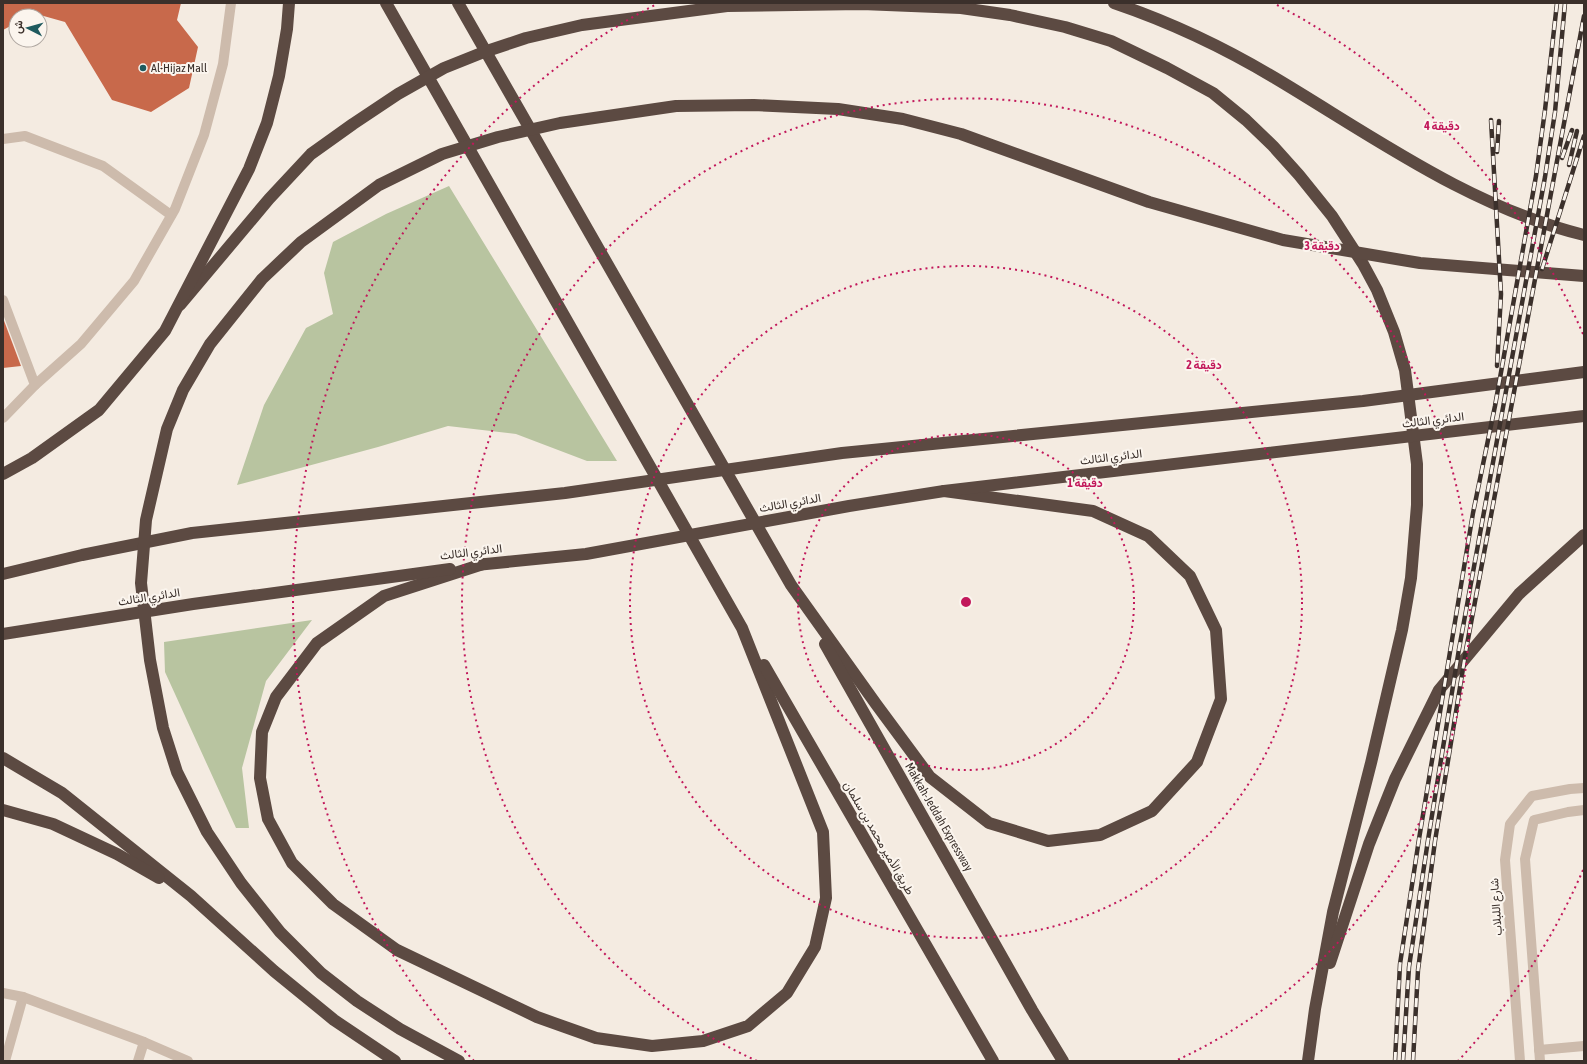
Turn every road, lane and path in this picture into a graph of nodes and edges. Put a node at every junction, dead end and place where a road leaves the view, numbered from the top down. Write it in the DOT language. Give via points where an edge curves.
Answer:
graph roads {
  1 [pos="231,3"];
  2 [pos="289,3"];
  3 [pos="386,3"];
  4 [pos="458,3"];
  5 [pos="1114,3"];
  6 [pos="3,139"];
  7 [pos="171,215"];
  8 [pos="1584,235"];
  9 [pos="1584,276"];
  10 [pos="3,300"];
  11 [pos="180,305"];
  12 [pos="1584,372"];
  13 [pos="35,385"];
  14 [pos="1584,416"];
  15 [pos="3,418"];
  16 [pos="3,474"];
  17 [pos="944,491"];
  18 [pos="1584,535"];
  19 [pos="483,564"];
  20 [pos="3,574"];
  21 [pos="791,586"];
  22 [pos="742,628"];
  23 [pos="3,634"];
  24 [pos="3,758"];
  25 [pos="1584,788"];
  26 [pos="3,810"];
  27 [pos="1584,810"];
  28 [pos="191,896"];
  29 [pos="3,993"];
  30 [pos="23,997"];
  31 [pos="1315,1010"];
  32 [pos="144,1042"];
  33 [pos="1584,1046"];
  34 [pos="1539,1050"];
  35 [pos="5,1061"];
  36 [pos="138,1061"];
  37 [pos="188,1061"];
  38 [pos="395,1061"];
  39 [pos="459,1061"];
  40 [pos="993,1061"];
  41 [pos="1063,1061"];
  42 [pos="1308,1061"];
  43 [pos="1520,1061"];
  44 [pos="1540,1061"];
  1 -- 7 [label="street" via="223,64 204,135"];
  2 -- 11 [label="highway" via="279,76 267,124 249,169"];
  3 -- 22 [label="highway"];
  4 -- 21 [label="highway"];
  5 -- 8 [label="highway" via="1203,39 1274,77 1358,129 1479,198 1522,216"];
  6 -- 7 [label="street" via="25,136 103,166"];
  7 -- 13 [label="street" via="134,281 81,344"];
  9 -- 39 [label="highway" via="1420,263 1283,240 1149,202 961,134 903,119 838,109 754,105 676,106 560,123 498,137 442,154 379,184 307,238 262,279 210,344 183,390 167,429 146,520 141,583 150,660 163,728 177,772 207,832 241,883 280,932 321,973 357,1001 400,1029"];
  10 -- 13 [label="street"];
  11 -- 16 [label="highway" via="165,331 99,410 32,458"];
  11 -- 31 [label="highway" via="269,199 311,154 398,94 444,68 526,38 582,25 727,6 862,4 961,8 1065,27 1111,41 1213,93 1273,146 1303,181 1332,216 1377,290 1394,332 1405,370 1417,464 1415,546 1402,630 1333,912"];
  12 -- 20 [label="highway" via="1363,400 842,453 565,493 192,533"];
  13 -- 15 [label="street"];
  14 -- 17 [label="highway, الدائري الثالث"];
  17 -- 19 [label="highway, الدائري الثالث" via="586,554"];
  17 -- 21 [label="highway" via="1093,511 1148,536 1190,576 1216,630 1221,699 1198,762 1152,810 1100,835 1048,841 989,823 930,777"];
  18 -- 31 [label="highway" via="1519,594 1439,690 1395,779 1369,844"];
  19 -- 22 [label="highway" via="384,596 317,643 276,697 262,732 260,778 268,819 292,863 333,904 397,950 537,1017 596,1038 652,1046 703,1041 748,1026 787,994 815,947 826,898 823,832"];
  19 -- 23 [label="highway, الدائري الثالث" via="193,604"];
  21 -- 41 [label="highway, Makkah-Jeddah Expressway"];
  22 -- 40 [label="highway, طريق الأمير محمد بن سلمان"];
  24 -- 28 [label="highway" via="62,793"];
  25 -- 43 [label="street, شارع اللبلاب" via="1532,796 1510,824 1505,860"];
  26 -- 28 [label="highway" via="53,824 116,854"];
  27 -- 34 [label="street" via="1534,820 1525,859"];
  28 -- 38 [label="highway" via="274,971 334,1020"];
  29 -- 30 [label="street"];
  30 -- 32 [label="street"];
  30 -- 35 [label="street"];
  31 -- 42 [label="highway"];
  32 -- 36 [label="street"];
  32 -- 37 [label="street"];
  33 -- 34 [label="street"];
  34 -- 44 [label="street"];
}
